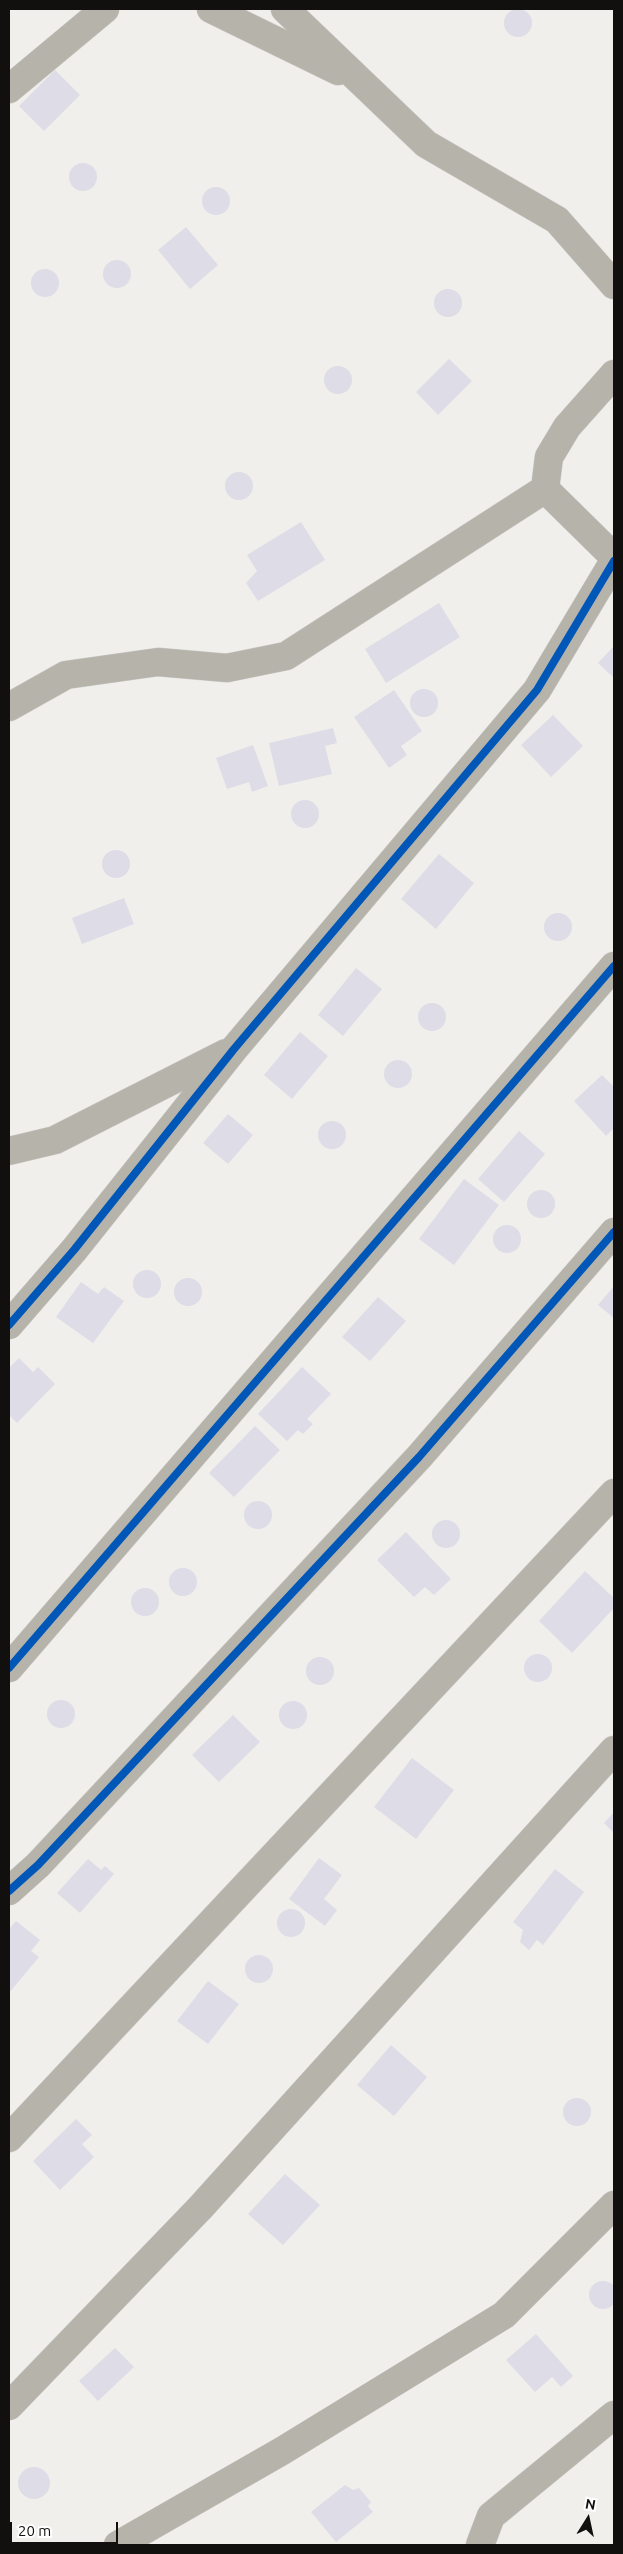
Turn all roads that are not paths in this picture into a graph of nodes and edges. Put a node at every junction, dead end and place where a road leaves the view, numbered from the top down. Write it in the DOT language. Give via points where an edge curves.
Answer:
graph roads {
  1 [pos="104,9"];
  2 [pos="211,9"];
  3 [pos="285,9"];
  4 [pos="362,82"];
  5 [pos="9,89"];
  6 [pos="614,285"];
  7 [pos="614,374"];
  8 [pos="545,489"];
  9 [pos="614,557"];
  10 [pos="614,561"];
  11 [pos="9,708"];
  12 [pos="614,966"];
  13 [pos="234,1049"];
  14 [pos="9,1151"];
  15 [pos="614,1232"];
  16 [pos="9,1324"];
  17 [pos="614,1493"];
  18 [pos="9,1668"];
  19 [pos="614,1750"];
  20 [pos="9,1891"];
  21 [pos="9,2138"];
  22 [pos="614,2205"];
  23 [pos="9,2406"];
  24 [pos="614,2416"];
  25 [pos="118,2545"];
  26 [pos="480,2545"];
  1 -- 5 [label="street"];
  2 -- 4 [label="street"];
  3 -- 4 [label="street"];
  4 -- 6 [label="street" via="426,144 557,220"];
  7 -- 8 [label="street" via="567,426 549,457"];
  8 -- 9 [label="street"];
  8 -- 11 [label="street" via="286,656 227,668 158,662 66,675"];
  10 -- 13 [label="street" via="538,690"];
  12 -- 18 [label="street"];
  13 -- 14 [label="street" via="55,1140"];
  13 -- 16 [label="street" via="74,1250"];
  15 -- 20 [label="street" via="420,1457 44,1858"];
  17 -- 21 [label="street"];
  19 -- 23 [label="street" via="200,2208"];
  22 -- 25 [label="street" via="504,2315 282,2451"];
  24 -- 26 [label="street" via="491,2516"];
}
